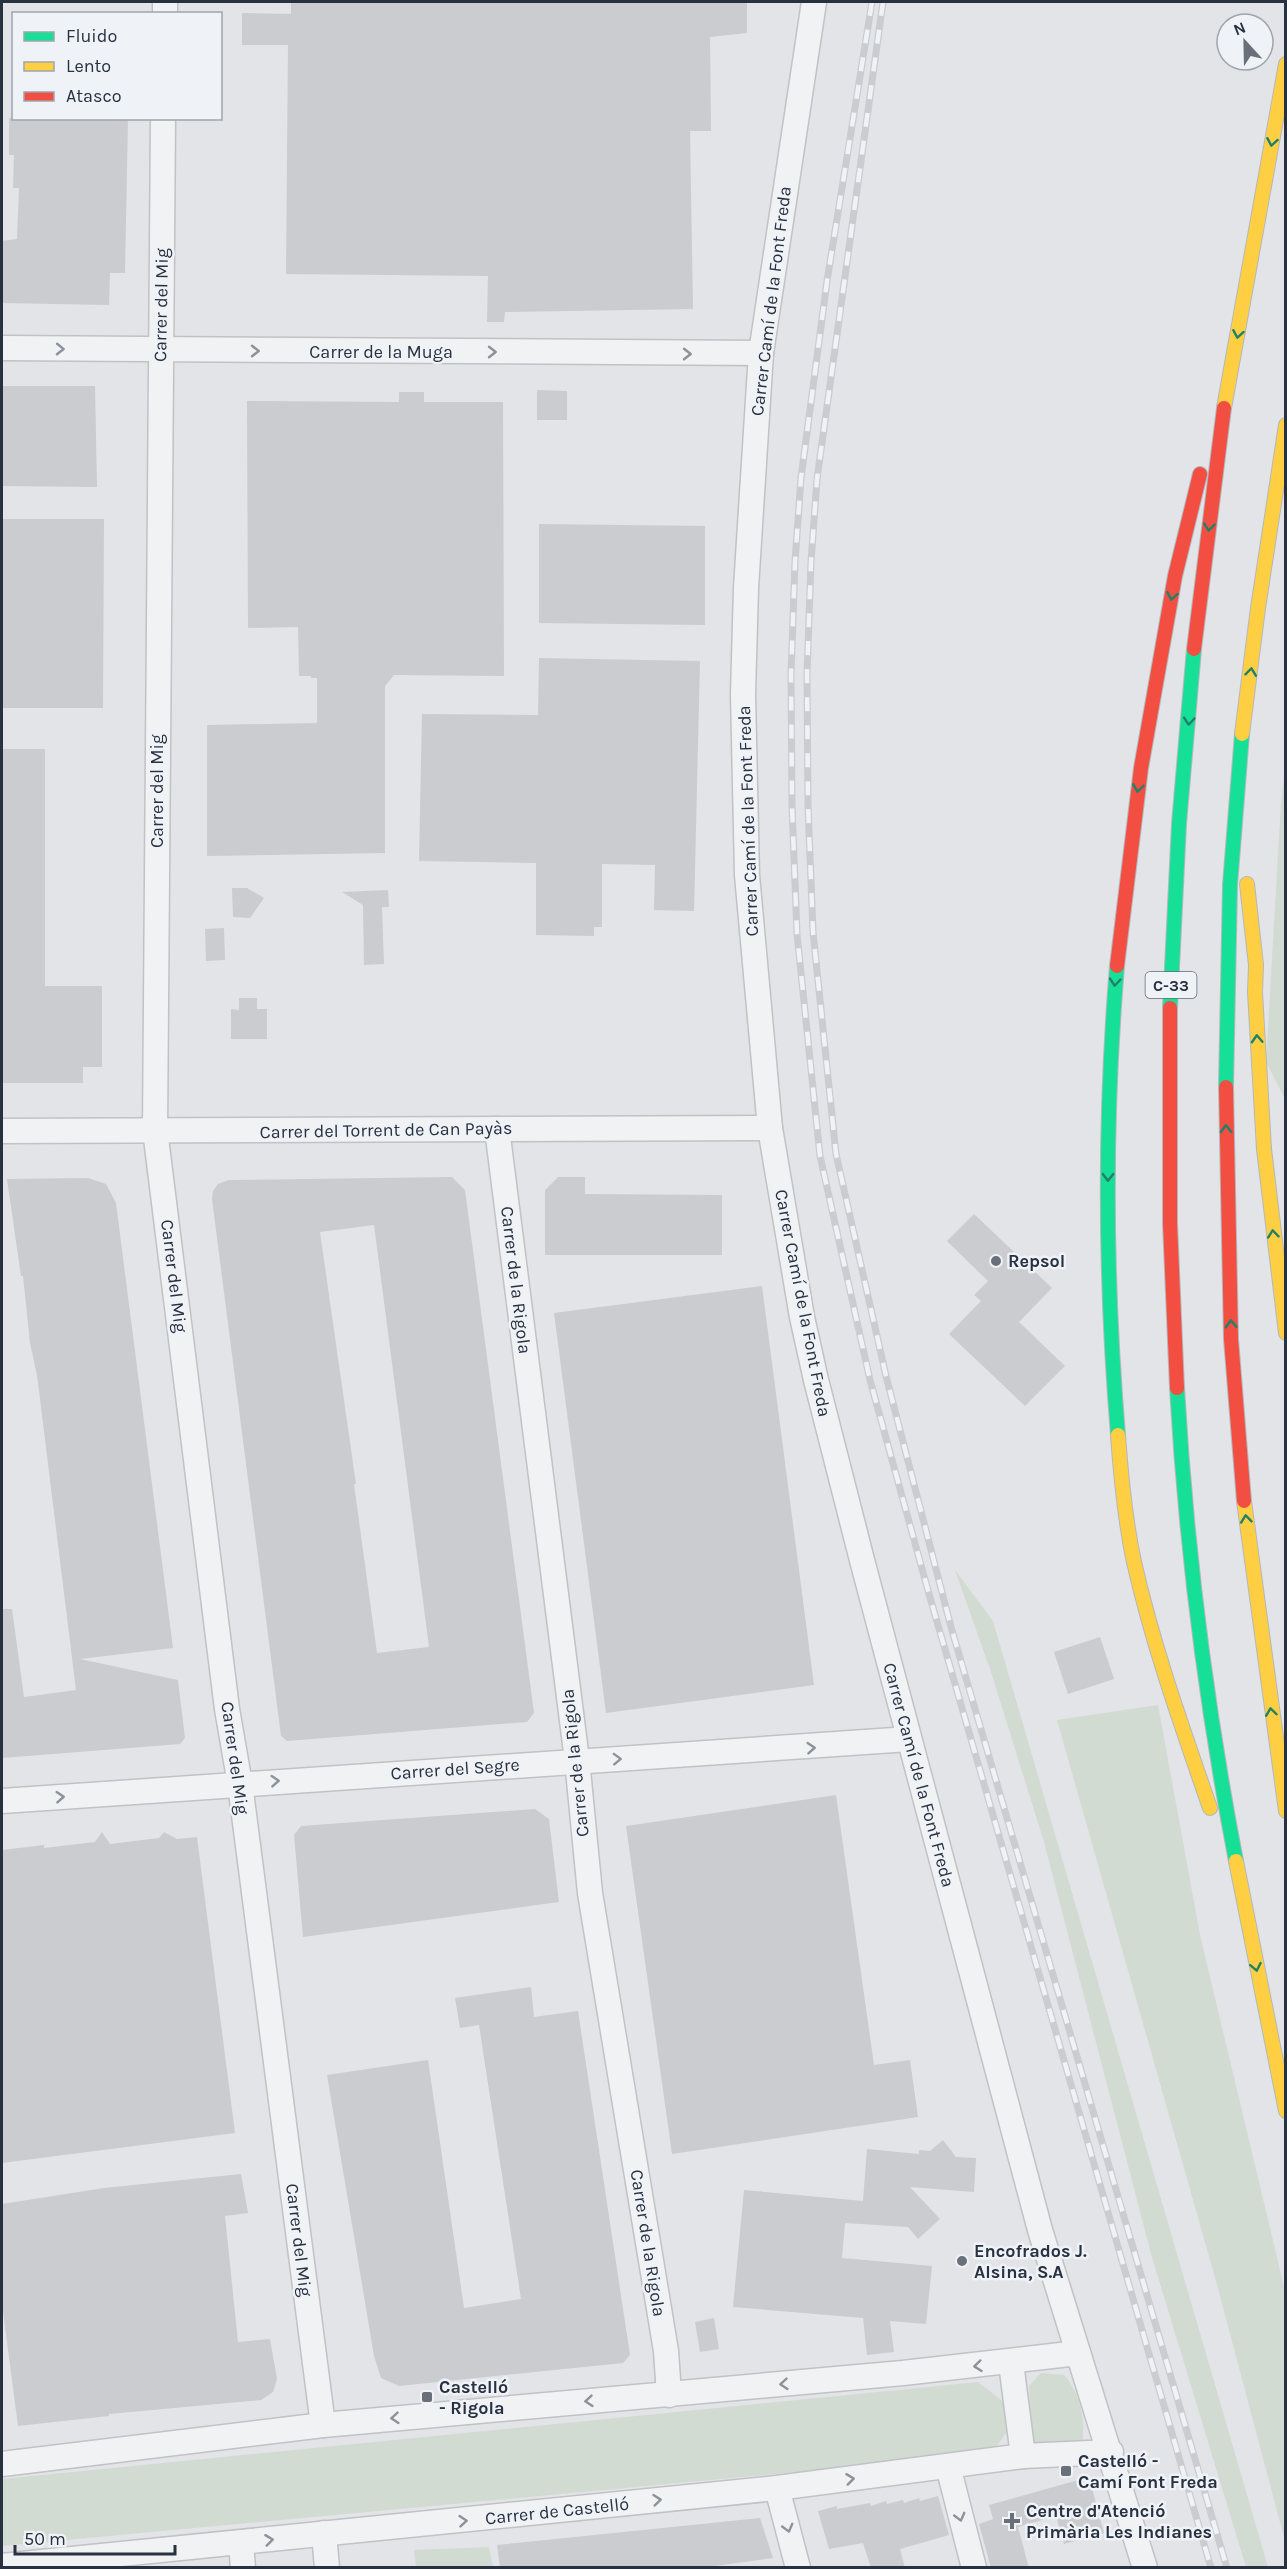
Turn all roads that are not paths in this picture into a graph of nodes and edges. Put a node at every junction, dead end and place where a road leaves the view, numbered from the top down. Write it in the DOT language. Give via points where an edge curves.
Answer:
graph roads {
  1 [pos="814,2"];
  2 [pos="1286,64"];
  3 [pos="163,120"];
  4 [pos="2,348"];
  5 [pos="160,349"];
  6 [pos="761,353"];
  7 [pos="1230,378"];
  8 [pos="1286,425"];
  9 [pos="1236,793"];
  10 [pos="497,1128"];
  11 [pos="770,1128"];
  12 [pos="155,1130"];
  13 [pos="2,1131"];
  14 [pos="1286,1334"];
  15 [pos="909,1740"];
  16 [pos="577,1760"];
  17 [pos="240,1784"];
  18 [pos="2,1801"];
  19 [pos="1286,1811"];
  20 [pos="1245,1909"];
  21 [pos="1286,2111"];
  22 [pos="1078,2353"];
  23 [pos="1011,2363"];
  24 [pos="669,2394"];
  25 [pos="323,2425"];
  26 [pos="1111,2452"];
  27 [pos="1023,2456"];
  28 [pos="2,2464"];
  29 [pos="948,2466"];
  30 [pos="777,2488"];
  31 [pos="324,2533"];
  32 [pos="241,2543"];
  33 [pos="2,2566"];
  34 [pos="243,2568"];
  35 [pos="327,2568"];
  36 [pos="798,2568"];
  37 [pos="974,2568"];
  38 [pos="1145,2568"];
  1 -- 6 [label="street, Carrer Camí de la Font Freda"];
  2 -- 7 [label="highway, C-33, one-way"];
  3 -- 5 [label="street, Carrer del Mig"];
  4 -- 5 [label="street, Carrer de la Muga, one-way"];
  5 -- 6 [label="street, Carrer de la Muga, one-way"];
  5 -- 12 [label="street, Carrer del Mig"];
  6 -- 11 [label="street, Carrer Camí de la Font Freda" via="746,588 744,798 748,887"];
  7 -- 20 [label="highway, C-33, one-way" via="1213,491 1179,823 1169,1101 1172,1295 1181,1460 1198,1626"];
  7 -- 20 [label="highway, one-way" via="1186,518 1141,765 1113,1011 1107,1231 1117,1429 1134,1563 1180,1721"];
  9 -- 8 [label="highway, one-way" via="1260,590"];
  14 -- 9 [label="highway, one-way" via="1264,1149 1256,965"];
  19 -- 9 [label="highway, one-way" via="1256,1604 1238,1441 1228,1275 1226,1058"];
  10 -- 11 [label="street, Carrer del Torrent de Can Payàs"];
  10 -- 12 [label="street, Carrer del Torrent de Can Payàs"];
  10 -- 16 [label="street, Carrer de la Rigola"];
  11 -- 15 [label="street, Carrer Camí de la Font Freda" via="816,1380"];
  12 -- 13 [label="street, Carrer del Torrent de Can Payàs"];
  12 -- 17 [label="street, Carrer del Mig" via="227,1709"];
  16 -- 15 [label="street, Carrer del Segre, one-way"];
  15 -- 22 [label="street, Carrer Camí de la Font Freda" via="1016,2140"];
  17 -- 16 [label="street, Carrer del Segre, one-way"];
  16 -- 24 [label="street, Carrer de la Rigola" via="590,1893 666,2351"];
  18 -- 17 [label="street, Carrer del Segre, one-way"];
  17 -- 25 [label="street, Carrer del Mig"];
  20 -- 21 [label="highway, C-33, one-way"];
  22 -- 23 [label="street"];
  22 -- 26 [label="street, Carrer Camí de la Font Freda"];
  23 -- 24 [label="street, one-way"];
  23 -- 27 [label="street"];
  24 -- 25 [label="street, one-way"];
  25 -- 28 [label="street"];
  26 -- 27 [label="street, Carrer de Castelló"];
  26 -- 38 [label="street, Carrer Camí de la Font Freda"];
  27 -- 29 [label="street, Carrer de Castelló"];
  30 -- 29 [label="street, Carrer de Castelló, one-way"];
  29 -- 37 [label="street, one-way"];
  31 -- 30 [label="street, Carrer de Castelló, one-way"];
  30 -- 36 [label="street, one-way"];
  32 -- 31 [label="street, Carrer de Castelló, one-way"];
  31 -- 35 [label="street"];
  32 -- 33 [label="street, Carrer de Castelló"];
  32 -- 34 [label="street"];
}
